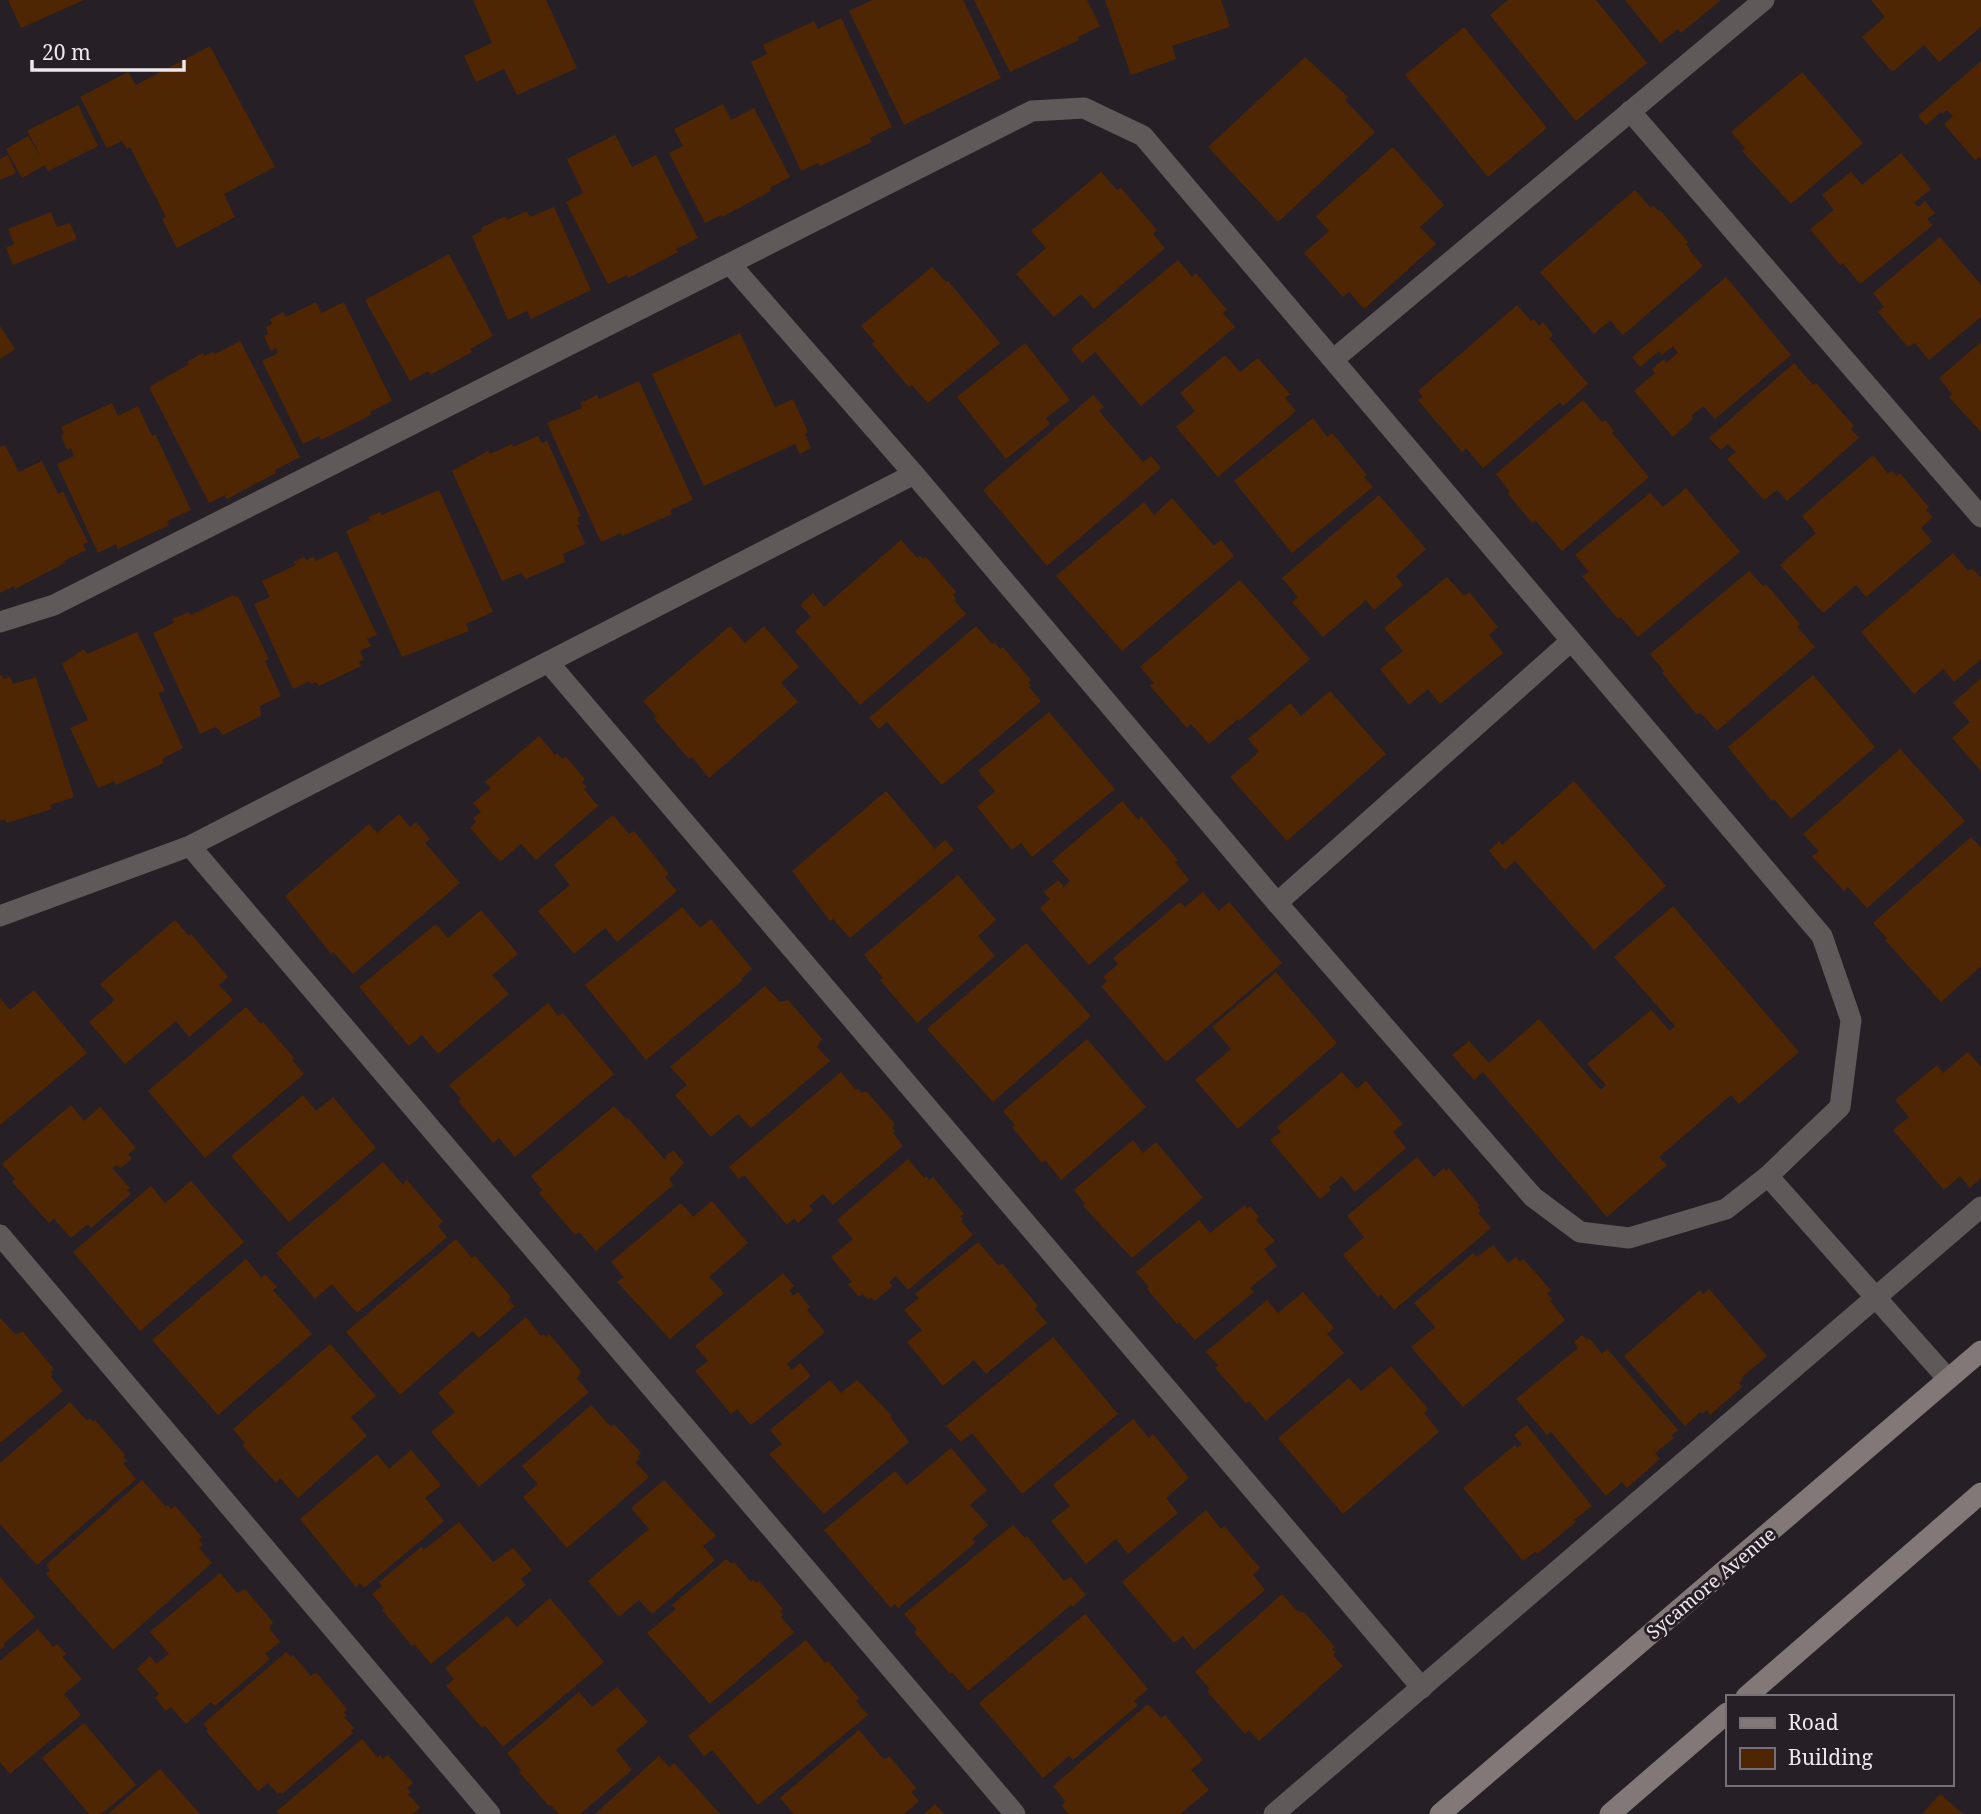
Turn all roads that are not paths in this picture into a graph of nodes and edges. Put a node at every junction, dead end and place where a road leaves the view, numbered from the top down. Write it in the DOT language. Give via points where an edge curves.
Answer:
graph roads {
  1 [pos="1764,0"];
  2 [pos="1630,111"];
  3 [pos="731,265"];
  4 [pos="1334,359"];
  5 [pos="914,474"];
  6 [pos="1981,517"];
  7 [pos="0,622"];
  8 [pos="1571,641"];
  9 [pos="548,662"];
  10 [pos="190,846"];
  11 [pos="1277,903"];
  12 [pos="0,916"];
  13 [pos="1768,1175"];
  14 [pos="1981,1207"];
  15 [pos="0,1235"];
  16 [pos="1877,1296"];
  17 [pos="1981,1351"];
  18 [pos="1948,1379"];
  19 [pos="1981,1493"];
  20 [pos="1422,1688"];
  21 [pos="1748,1695"];
  22 [pos="1726,1714"];
  23 [pos="490,1814"];
  24 [pos="1015,1814"];
  25 [pos="1274,1814"];
  26 [pos="1440,1814"];
  27 [pos="1610,1814"];
  1 -- 2 [label="lane"];
  2 -- 4 [label="lane"];
  2 -- 6 [label="lane"];
  3 -- 4 [label="lane" via="1032,111 1084,108 1143,136"];
  3 -- 5 [label="lane"];
  3 -- 7 [label="lane" via="54,606"];
  4 -- 8 [label="lane"];
  5 -- 9 [label="lane"];
  5 -- 11 [label="lane"];
  8 -- 11 [label="lane"];
  8 -- 13 [label="lane" via="1822,936 1851,1020 1840,1107"];
  9 -- 10 [label="lane"];
  9 -- 20 [label="lane"];
  10 -- 12 [label="lane"];
  10 -- 24 [label="lane"];
  11 -- 13 [label="lane" via="1533,1197 1580,1231 1629,1238 1726,1209"];
  13 -- 16 [label="lane"];
  14 -- 16 [label="lane"];
  15 -- 23 [label="lane"];
  16 -- 18 [label="lane"];
  16 -- 20 [label="lane"];
  17 -- 18 [label="main road, Sycamore Avenue"];
  18 -- 26 [label="main road, Sycamore Avenue"];
  19 -- 21 [label="main road"];
  20 -- 25 [label="lane"];
  22 -- 27 [label="main road"];
}
